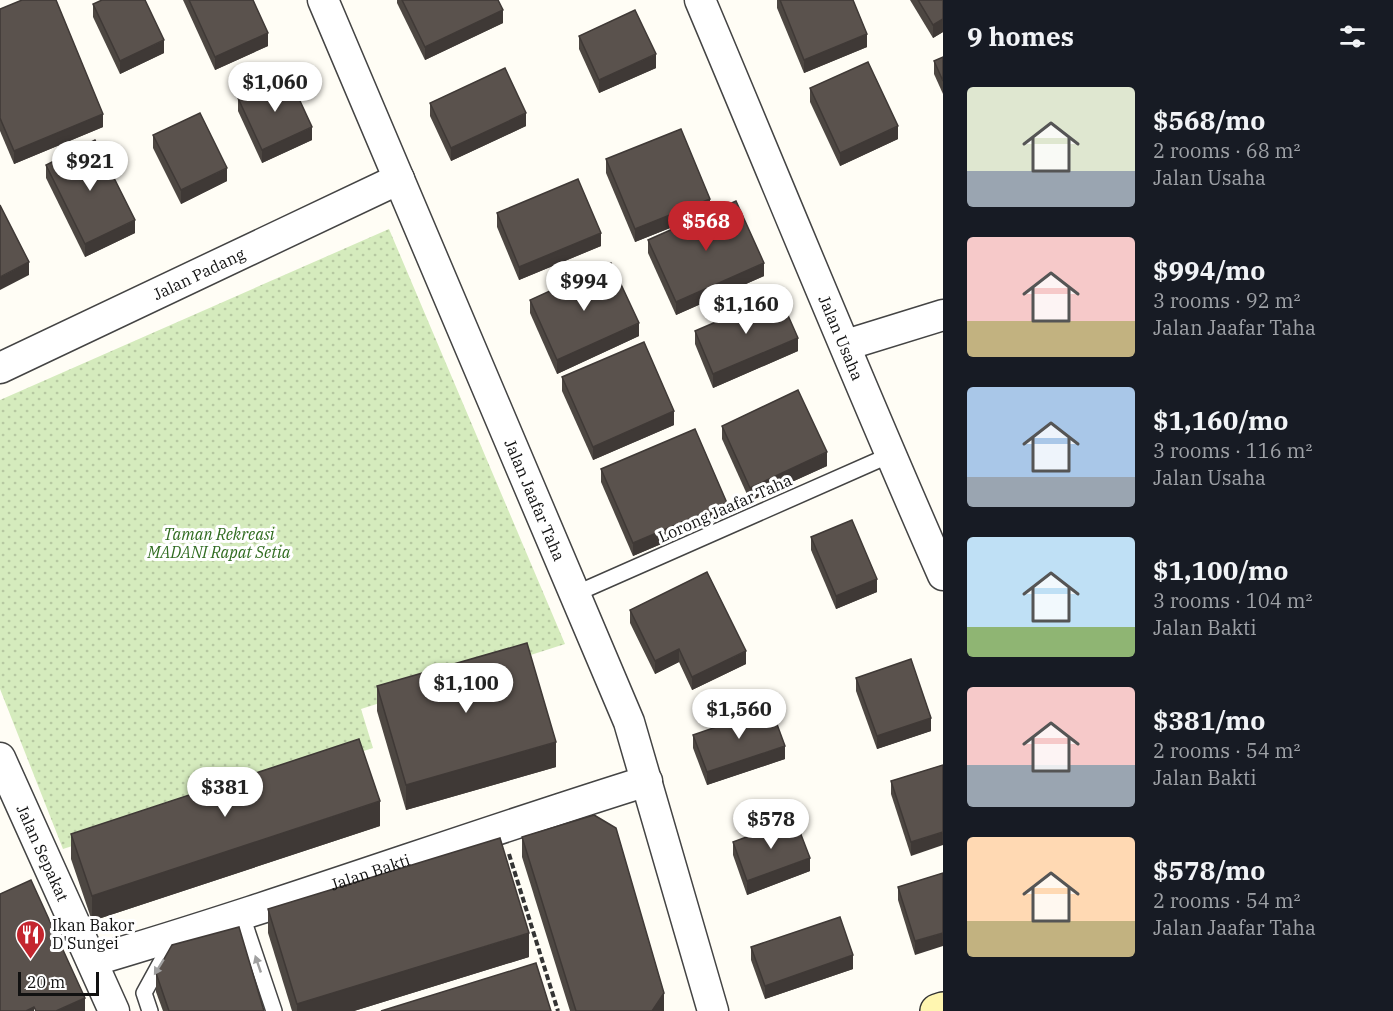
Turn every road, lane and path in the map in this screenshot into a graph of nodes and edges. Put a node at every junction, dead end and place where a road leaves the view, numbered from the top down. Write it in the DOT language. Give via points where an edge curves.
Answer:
graph roads {
  1 [pos="323,0"];
  2 [pos="700,0"];
  3 [pos="399,179"];
  4 [pos="943,315"];
  5 [pos="846,345"];
  6 [pos="0,368"];
  7 [pos="890,455"];
  8 [pos="943,575"];
  9 [pos="574,594"];
  10 [pos="0,758"];
  11 [pos="646,781"];
  12 [pos="501,826"];
  13 [pos="242,916"];
  14 [pos="191,932"];
  15 [pos="92,961"];
  16 [pos="544,966"];
  17 [pos="533,969"];
  18 [pos="943,1009"];
  19 [pos="114,1011"];
  20 [pos="150,1011"];
  21 [pos="274,1011"];
  22 [pos="558,1011"];
  23 [pos="713,1011"];
  24 [pos="937,1011"];
  1 -- 3 [label="street, Jalan Jaafar Taha"];
  2 -- 5 [label="street, Jalan Usaha"];
  3 -- 6 [label="street, Jalan Padang"];
  3 -- 9 [label="street, Jalan Jaafar Taha"];
  4 -- 5 [label="street"];
  5 -- 7 [label="street, Jalan Usaha"];
  7 -- 8 [label="street, Jalan Usaha"];
  7 -- 9 [label="lane, Lorong Jaafar Taha"];
  9 -- 11 [label="street, Jalan Jaafar Taha" via="629,722"];
  10 -- 15 [label="street, Jalan Sepakat"];
  11 -- 12 [label="street, Jalan Bakti"];
  11 -- 23 [label="street, Jalan Jaafar Taha"];
  12 -- 13 [label="street, Jalan Bakti"];
  12 -- 16 [label="path"];
  13 -- 14 [label="street, Jalan Bakti"];
  21 -- 13 [label="lane, one-way"];
  14 -- 15 [label="street, Jalan Bakti"];
  14 -- 20 [label="lane, one-way" via="161,962 144,993"];
  15 -- 19 [label="street, Jalan Sepakat"];
  16 -- 17 [label="path"];
  16 -- 22 [label="path"];
  18 -- 24 [label="main road"];
}
